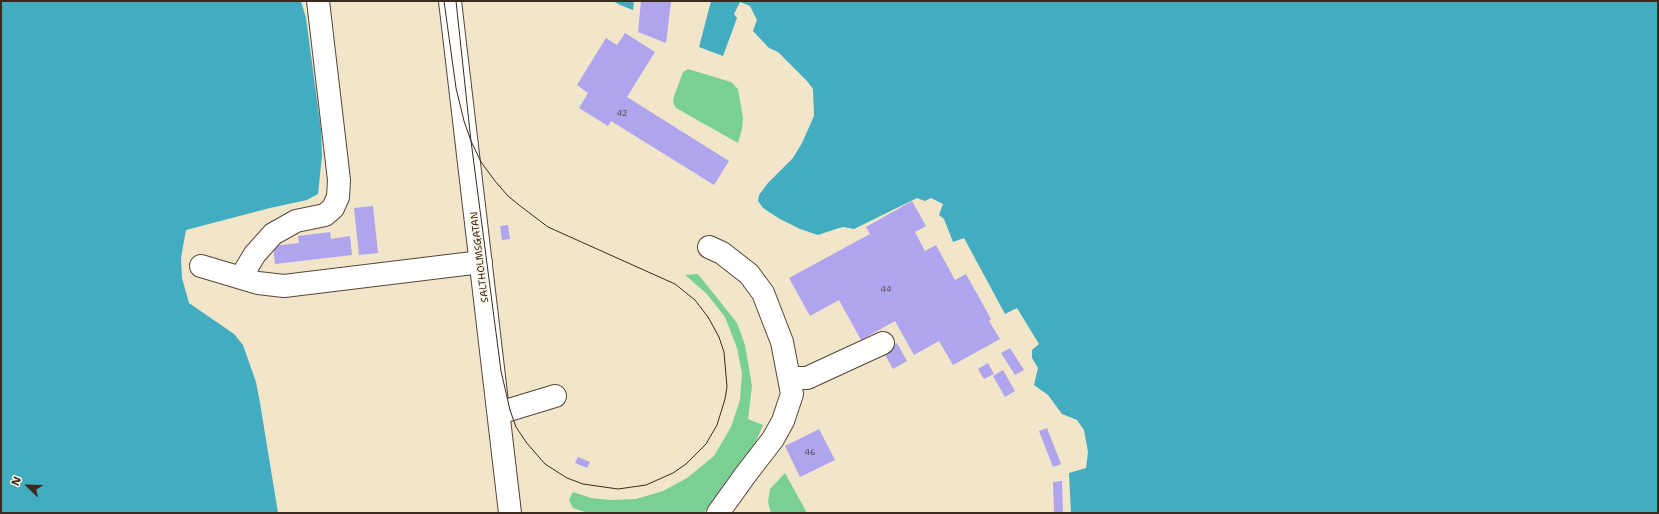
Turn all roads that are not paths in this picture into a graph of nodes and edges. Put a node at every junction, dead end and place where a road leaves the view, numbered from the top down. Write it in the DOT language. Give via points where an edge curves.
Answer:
graph roads {
  1 [pos="318,1"];
  2 [pos="450,1"];
  3 [pos="709,247"];
  4 [pos="481,262"];
  5 [pos="201,266"];
  6 [pos="241,277"];
  7 [pos="883,343"];
  8 [pos="790,378"];
  9 [pos="555,396"];
  10 [pos="499,413"];
  11 [pos="510,513"];
  12 [pos="718,513"];
  1 -- 6 [label="street" via="339,180 338,197 333,208 325,215 296,221 273,234 255,254"];
  2 -- 4 [label="street, SALTHOLMSGATAN"];
  3 -- 8 [label="street" via="722,253 749,274 763,293 782,342"];
  4 -- 6 [label="street" via="284,286 258,283"];
  4 -- 10 [label="street, SALTHOLMSGATAN"];
  5 -- 6 [label="street"];
  7 -- 8 [label="street" via="807,378"];
  8 -- 12 [label="street" via="792,394 783,421 773,439"];
  9 -- 10 [label="street"];
  10 -- 11 [label="street, SALTHOLMSGATAN"];
}
